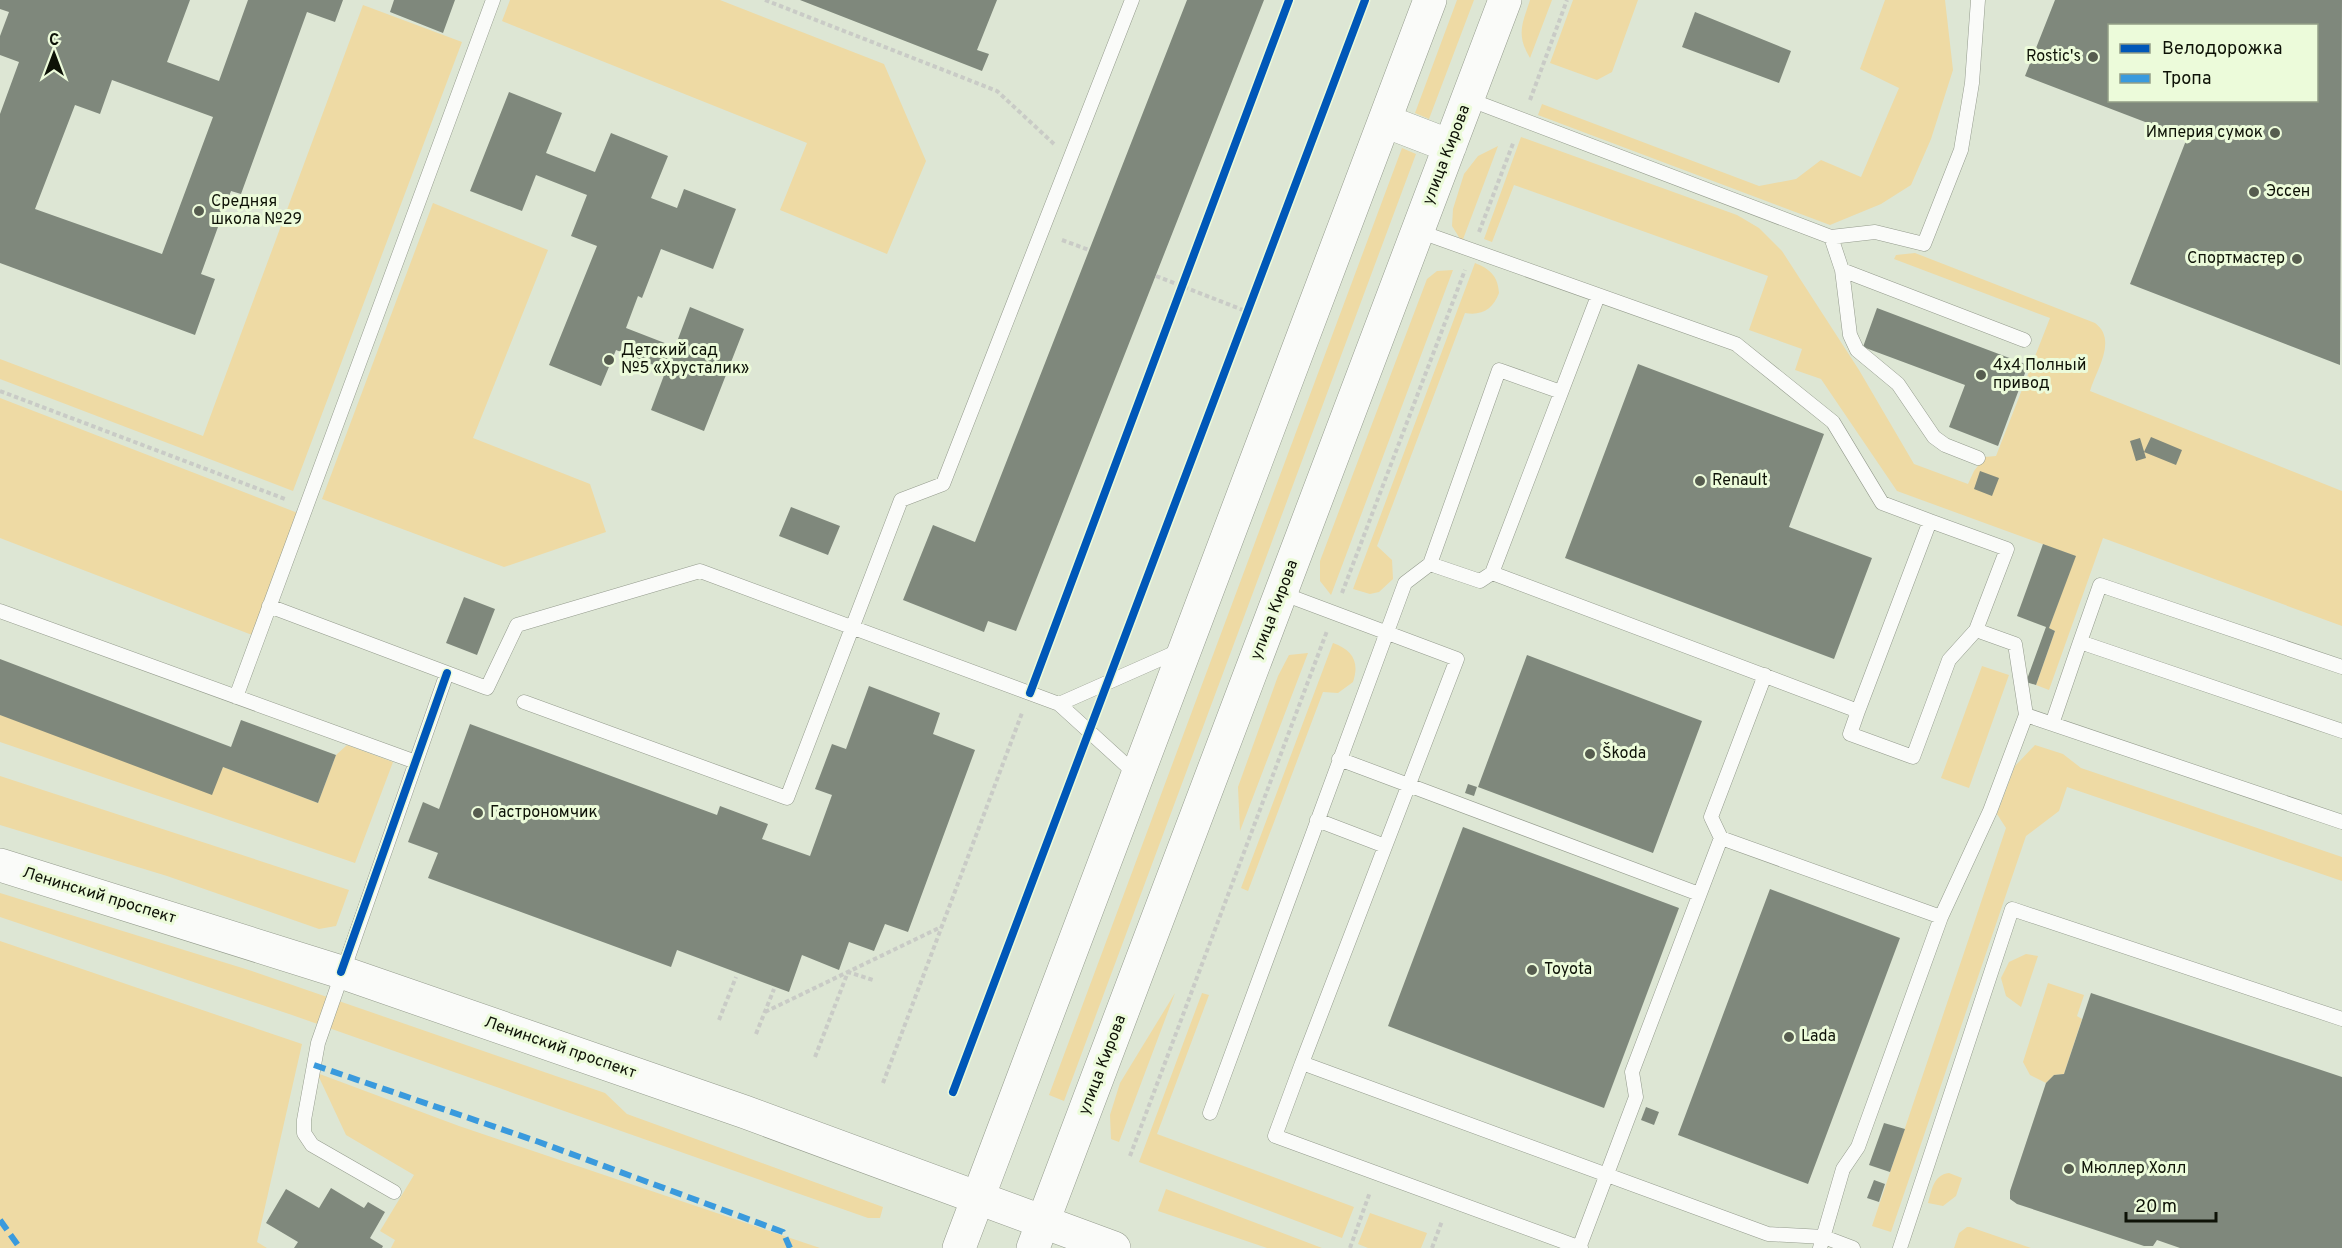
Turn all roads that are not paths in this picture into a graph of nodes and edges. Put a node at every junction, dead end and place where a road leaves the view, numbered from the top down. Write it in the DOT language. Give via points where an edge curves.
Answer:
graph roads {
  1 [pos="494,0"];
  2 [pos="1132,0"];
  3 [pos="1430,0"];
  4 [pos="1505,0"];
  5 [pos="1978,0"];
  6 [pos="1468,99"];
  7 [pos="1385,121"];
  8 [pos="1450,146"];
  9 [pos="1418,231"];
  10 [pos="1831,237"];
  11 [pos="1842,270"];
  12 [pos="1598,296"];
  13 [pos="2024,340"];
  14 [pos="1561,392"];
  15 [pos="1978,458"];
  16 [pos="1929,521"];
  17 [pos="1430,564"];
  18 [pos="1492,573"];
  19 [pos="1281,593"];
  20 [pos="269,606"];
  21 [pos="0,611"];
  22 [pos="852,628"];
  23 [pos="1976,630"];
  24 [pos="1386,632"];
  25 [pos="2080,642"];
  26 [pos="1186,648"];
  27 [pos="2342,667"];
  28 [pos="447,673"];
  29 [pos="1765,675"];
  30 [pos="236,697"];
  31 [pos="524,702"];
  32 [pos="1059,705"];
  33 [pos="1858,711"];
  34 [pos="2026,715"];
  35 [pos="2052,724"];
  36 [pos="2342,731"];
  37 [pos="1340,759"];
  38 [pos="416,762"];
  39 [pos="1138,775"];
  40 [pos="1408,785"];
  41 [pos="1317,820"];
  42 [pos="2342,822"];
  43 [pos="1721,838"];
  44 [pos="1385,846"];
  45 [pos="0,865"];
  46 [pos="1699,894"];
  47 [pos="1941,916"];
  48 [pos="341,972"];
  49 [pos="2342,1019"];
  50 [pos="1302,1063"];
  51 [pos="1210,1113"];
  52 [pos="1607,1173"];
  53 [pos="394,1192"];
  54 [pos="979,1197"];
  55 [pos="1038,1234"];
  56 [pos="1822,1243"];
  57 [pos="959,1248"];
  58 [pos="1114,1248"];
  59 [pos="1579,1248"];
  60 [pos="1852,1248"];
  61 [pos="1900,1248"];
  1 -- 20 [label="lane"];
  2 -- 22 [label="lane" via="943,484 901,500"];
  3 -- 7 [label="main road"];
  4 -- 6 [label="main road, улица Кирова"];
  5 -- 10 [label="lane" via="1972,83 1961,150 1924,244 1875,232"];
  6 -- 8 [label="main road, улица Кирова"];
  6 -- 10 [label="lane"];
  7 -- 8 [label="main road"];
  7 -- 26 [label="main road"];
  8 -- 9 [label="main road, улица Кирова"];
  9 -- 12 [label="lane"];
  9 -- 19 [label="main road, улица Кирова"];
  10 -- 11 [label="lane"];
  11 -- 13 [label="lane"];
  11 -- 15 [label="lane" via="1850,335 1857,350 1898,384 1934,437"];
  12 -- 14 [label="lane"];
  12 -- 16 [label="lane" via="1736,344 1833,422 1882,503"];
  14 -- 17 [label="lane" via="1499,370"];
  14 -- 18 [label="lane"];
  16 -- 23 [label="lane" via="2007,549"];
  16 -- 33 [label="lane"];
  17 -- 18 [label="lane" via="1480,581"];
  17 -- 24 [label="lane" via="1405,583"];
  18 -- 29 [label="lane"];
  19 -- 24 [label="lane"];
  19 -- 55 [label="main road, улица Кирова"];
  20 -- 28 [label="lane"];
  20 -- 30 [label="lane"];
  21 -- 30 [label="lane"];
  22 -- 28 [label="lane" via="700,571 517,625 487,688"];
  22 -- 31 [label="lane" via="787,798"];
  22 -- 32 [label="lane"];
  23 -- 33 [label="lane" via="1949,660 1913,757 1850,734"];
  23 -- 34 [label="lane" via="2015,644"];
  24 -- 37 [label="lane"];
  24 -- 40 [label="lane" via="1457,659"];
  25 -- 27 [label="lane" via="2100,585"];
  25 -- 35 [label="lane"];
  25 -- 36 [label="lane"];
  26 -- 32 [label="lane"];
  26 -- 39 [label="main road"];
  28 -- 38 [label="lane"];
  29 -- 33 [label="lane"];
  29 -- 43 [label="lane" via="1711,817"];
  30 -- 38 [label="lane"];
  32 -- 39 [label="lane"];
  34 -- 35 [label="lane"];
  34 -- 47 [label="lane" via="1990,811"];
  35 -- 42 [label="lane"];
  37 -- 40 [label="lane"];
  37 -- 41 [label="lane"];
  38 -- 48 [label="lane"];
  39 -- 54 [label="main road"];
  40 -- 44 [label="lane"];
  40 -- 46 [label="lane"];
  41 -- 44 [label="lane"];
  41 -- 51 [label="lane"];
  43 -- 46 [label="lane"];
  43 -- 47 [label="lane"];
  44 -- 50 [label="lane"];
  45 -- 48 [label="main road, Ленинский проспект"];
  46 -- 52 [label="lane" via="1632,1072 1636,1097"];
  47 -- 56 [label="lane" via="1858,1147 1843,1169"];
  48 -- 53 [label="lane" via="318,1043 304,1133 312,1145"];
  48 -- 54 [label="main road, Ленинский проспект"];
  49 -- 61 [label="lane" via="2012,909"];
  50 -- 52 [label="lane"];
  50 -- 59 [label="lane" via="1275,1136"];
  52 -- 56 [label="lane" via="1768,1234"];
  52 -- 59 [label="lane"];
  54 -- 55 [label="main road, Ленинский проспект"];
  54 -- 57 [label="main road"];
  55 -- 58 [label="main road, Ленинский проспект"];
  56 -- 60 [label="lane"];
}
